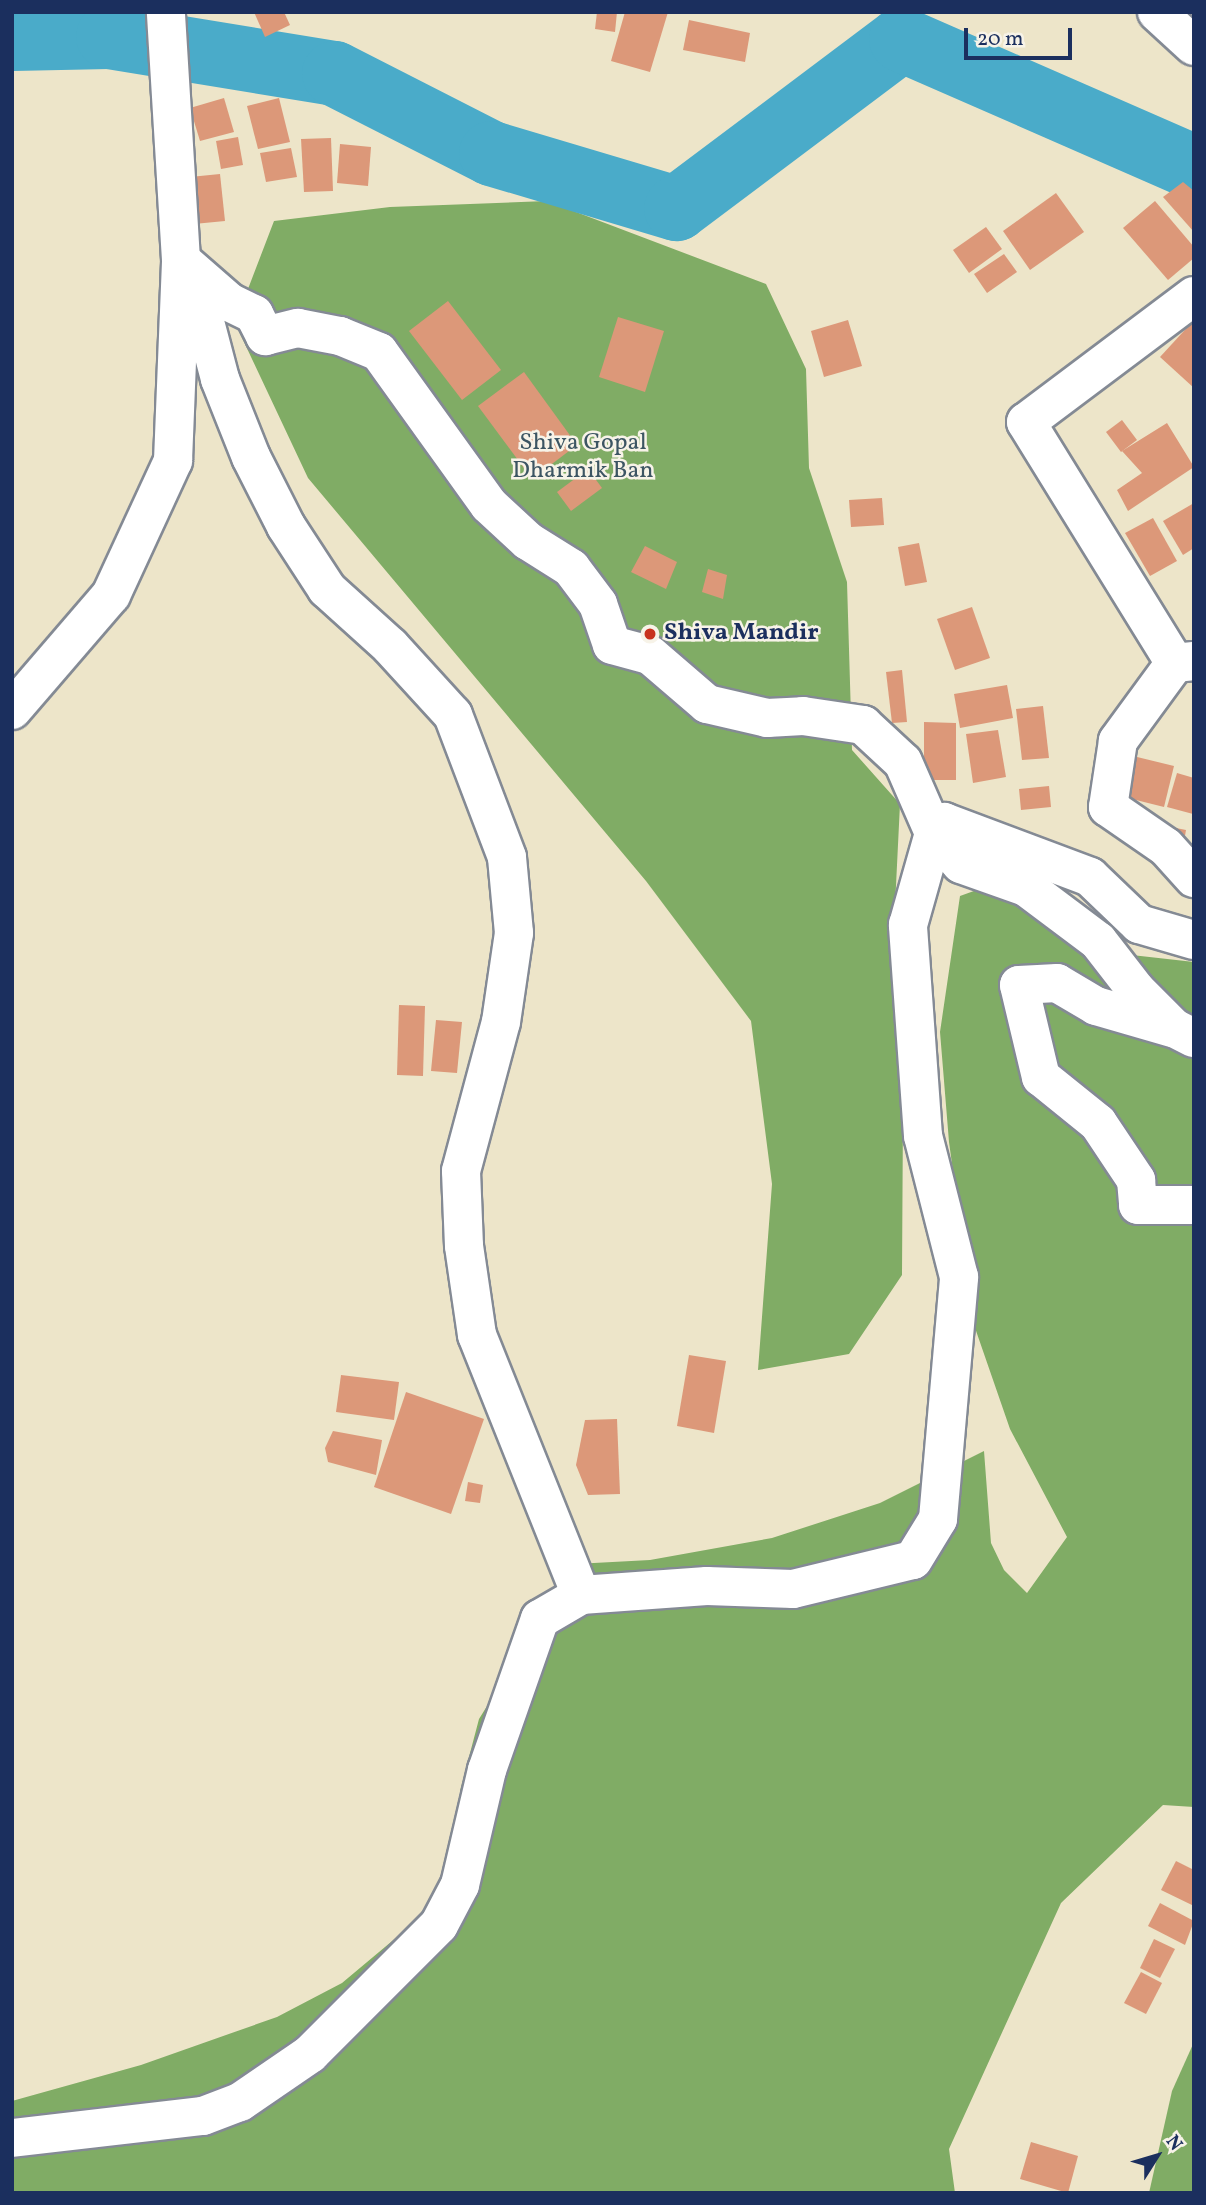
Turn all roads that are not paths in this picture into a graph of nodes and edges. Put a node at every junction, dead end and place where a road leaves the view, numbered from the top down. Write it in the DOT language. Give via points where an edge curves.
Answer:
graph roads {
  1 [pos="166,14"];
  2 [pos="181,260"];
  3 [pos="1194,296"];
  4 [pos="1184,662"];
  5 [pos="12,710"];
  6 [pos="933,833"];
  7 [pos="1194,878"];
  8 [pos="1193,938"];
  9 [pos="1184,1033"];
  10 [pos="1194,1205"];
  11 [pos="581,1595"];
  12 [pos="12,2138"];
  1 -- 2 [label="street"];
  2 -- 5 [label="street" via="173,460 111,595"];
  2 -- 6 [label="street" via="229,302 254,314 265,336 298,328 340,336 379,352 489,505 528,541 570,568 598,604 612,645 650,655 708,704 767,718 803,716 863,725 903,762"];
  2 -- 11 [label="street" via="198,295 220,379 251,457 286,526 327,589 390,646 453,715 507,857 514,933 501,1022 461,1171 464,1246 477,1335"];
  3 -- 4 [label="street" via="1026,422"];
  4 -- 7 [label="street" via="1118,741 1108,807 1166,847"];
  6 -- 8 [label="street" via="944,822 963,826 1053,861 1090,877 1139,924"];
  6 -- 9 [label="street" via="961,864 1026,887 1098,941 1136,990"];
  6 -- 11 [label="street" via="908,925 923,1136 959,1277 938,1519 913,1560 793,1589 706,1586"];
  9 -- 10 [label="street" via="1096,1006 1057,983 1019,985 1041,1077 1098,1123 1136,1180 1138,1205"];
  11 -- 12 [label="street" via="540,1619 486,1770 460,1885 439,1925 310,2054 240,2102 203,2116"];
}
